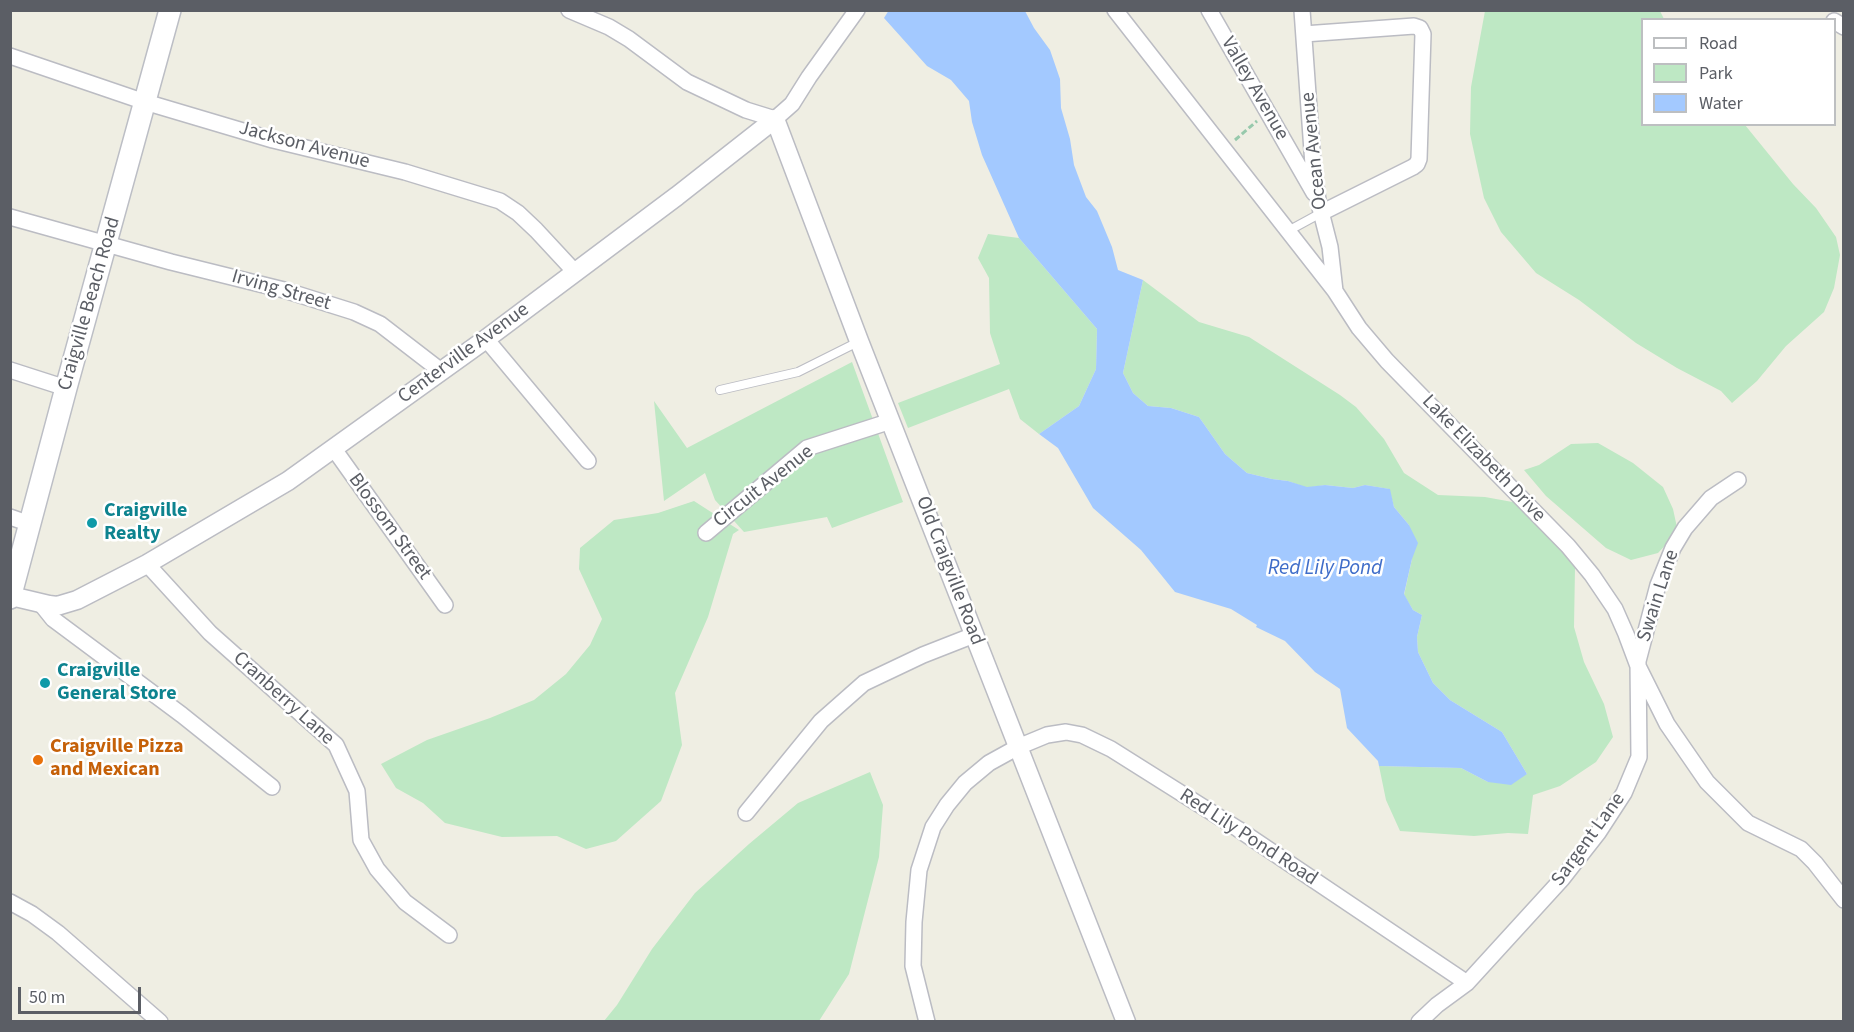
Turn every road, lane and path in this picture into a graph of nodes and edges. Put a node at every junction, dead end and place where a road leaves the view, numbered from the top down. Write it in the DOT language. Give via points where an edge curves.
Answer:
graph roads {
  1 [pos="170,10"];
  2 [pos="569,10"];
  3 [pos="857,10"];
  4 [pos="1115,10"];
  5 [pos="1209,10"];
  6 [pos="1302,10"];
  7 [pos="1304,34"];
  8 [pos="10,56"];
  9 [pos="145,102"];
  10 [pos="1263,116"];
  11 [pos="774,119"];
  12 [pos="1231,143"];
  13 [pos="1319,206"];
  14 [pos="10,217"];
  15 [pos="1287,231"];
  16 [pos="107,243"];
  17 [pos="575,272"];
  18 [pos="1335,291"];
  19 [pos="486,339"];
  20 [pos="859,341"];
  21 [pos="10,370"];
  22 [pos="441,371"];
  23 [pos="66,388"];
  24 [pos="720,390"];
  25 [pos="891,421"];
  26 [pos="334,450"];
  27 [pos="588,461"];
  28 [pos="1738,480"];
  29 [pos="20,521"];
  30 [pos="706,532"];
  31 [pos="147,564"];
  32 [pos="11,597"];
  33 [pos="41,604"];
  34 [pos="444,605"];
  35 [pos="974,635"];
  36 [pos="1638,666"];
  37 [pos="1018,747"];
  38 [pos="272,787"];
  39 [pos="746,813"];
  40 [pos="1844,900"];
  41 [pos="10,902"];
  42 [pos="449,935"];
  43 [pos="1467,983"];
  44 [pos="160,1022"];
  45 [pos="927,1022"];
  46 [pos="1126,1022"];
  47 [pos="1419,1022"];
  1 -- 9 [label="main road, Craigville Beach Road"];
  2 -- 11 [label="street" via="629,39 705,92"];
  3 -- 11 [label="street, Centerville Avenue" via="792,104"];
  4 -- 15 [label="street, Lake Elizabeth Drive"];
  5 -- 13 [label="street, Valley Avenue"];
  6 -- 7 [label="street, Ocean Avenue"];
  7 -- 13 [label="street, Ocean Avenue"];
  7 -- 13 [label="street" via="1414,26 1423,33 1417,164"];
  8 -- 9 [label="street, Jackson Avenue"];
  9 -- 16 [label="main road, Craigville Beach Road"];
  9 -- 17 [label="street, Jackson Avenue" via="500,201 536,230"];
  10 -- 12 [label="path"];
  11 -- 17 [label="street, Centerville Avenue"];
  11 -- 20 [label="street, Old Craigville Road"];
  13 -- 15 [label="lane"];
  13 -- 18 [label="street, Ocean Avenue" via="1330,247"];
  14 -- 16 [label="street, Irving Street"];
  15 -- 18 [label="street, Lake Elizabeth Drive"];
  16 -- 22 [label="street, Irving Street" via="354,312 380,324"];
  16 -- 23 [label="main road, Craigville Beach Road"];
  17 -- 19 [label="street, Centerville Avenue"];
  18 -- 36 [label="street, Lake Elizabeth Drive" via="1386,361 1592,575 1615,609"];
  19 -- 22 [label="street, Centerville Avenue"];
  19 -- 27 [label="street"];
  20 -- 24 [label="lane" via="798,372"];
  20 -- 25 [label="street, Old Craigville Road"];
  21 -- 23 [label="street"];
  22 -- 26 [label="street, Centerville Avenue"];
  23 -- 29 [label="main road, Craigville Beach Road"];
  25 -- 30 [label="street, Circuit Avenue" via="807,448"];
  25 -- 35 [label="street, Old Craigville Road"];
  26 -- 31 [label="street, Centerville Avenue"];
  26 -- 34 [label="street, Blossom Street"];
  28 -- 36 [label="street, Swain Lane" via="1699,510 1673,548 1658,585"];
  29 -- 32 [label="main road, Craigville Beach Road"];
  31 -- 33 [label="street, Centerville Avenue" via="77,600 57,606"];
  31 -- 42 [label="street, Cranberry Lane" via="210,633 336,745 357,791 361,840 376,869 405,902"];
  32 -- 33 [label="street, Centerville Avenue"];
  33 -- 38 [label="street" via="53,619"];
  35 -- 37 [label="street, Old Craigville Road"];
  35 -- 39 [label="street" via="864,683 821,721"];
  36 -- 40 [label="street, Lake Elizabeth Drive" via="1667,724 1707,782 1748,823 1801,849"];
  36 -- 43 [label="street, Sargent Lane" via="1639,757 1624,793 1563,879"];
  37 -- 43 [label="street, Red Lily Pond Road" via="1066,732 1100,743 1238,829"];
  37 -- 45 [label="street, Red Lily Pond Road" via="965,783 933,827 919,870 914,922 914,966"];
  37 -- 46 [label="street, Old Craigville Road"];
  41 -- 44 [label="street" via="58,933"];
  43 -- 47 [label="street, Sargent Lane"];
}
